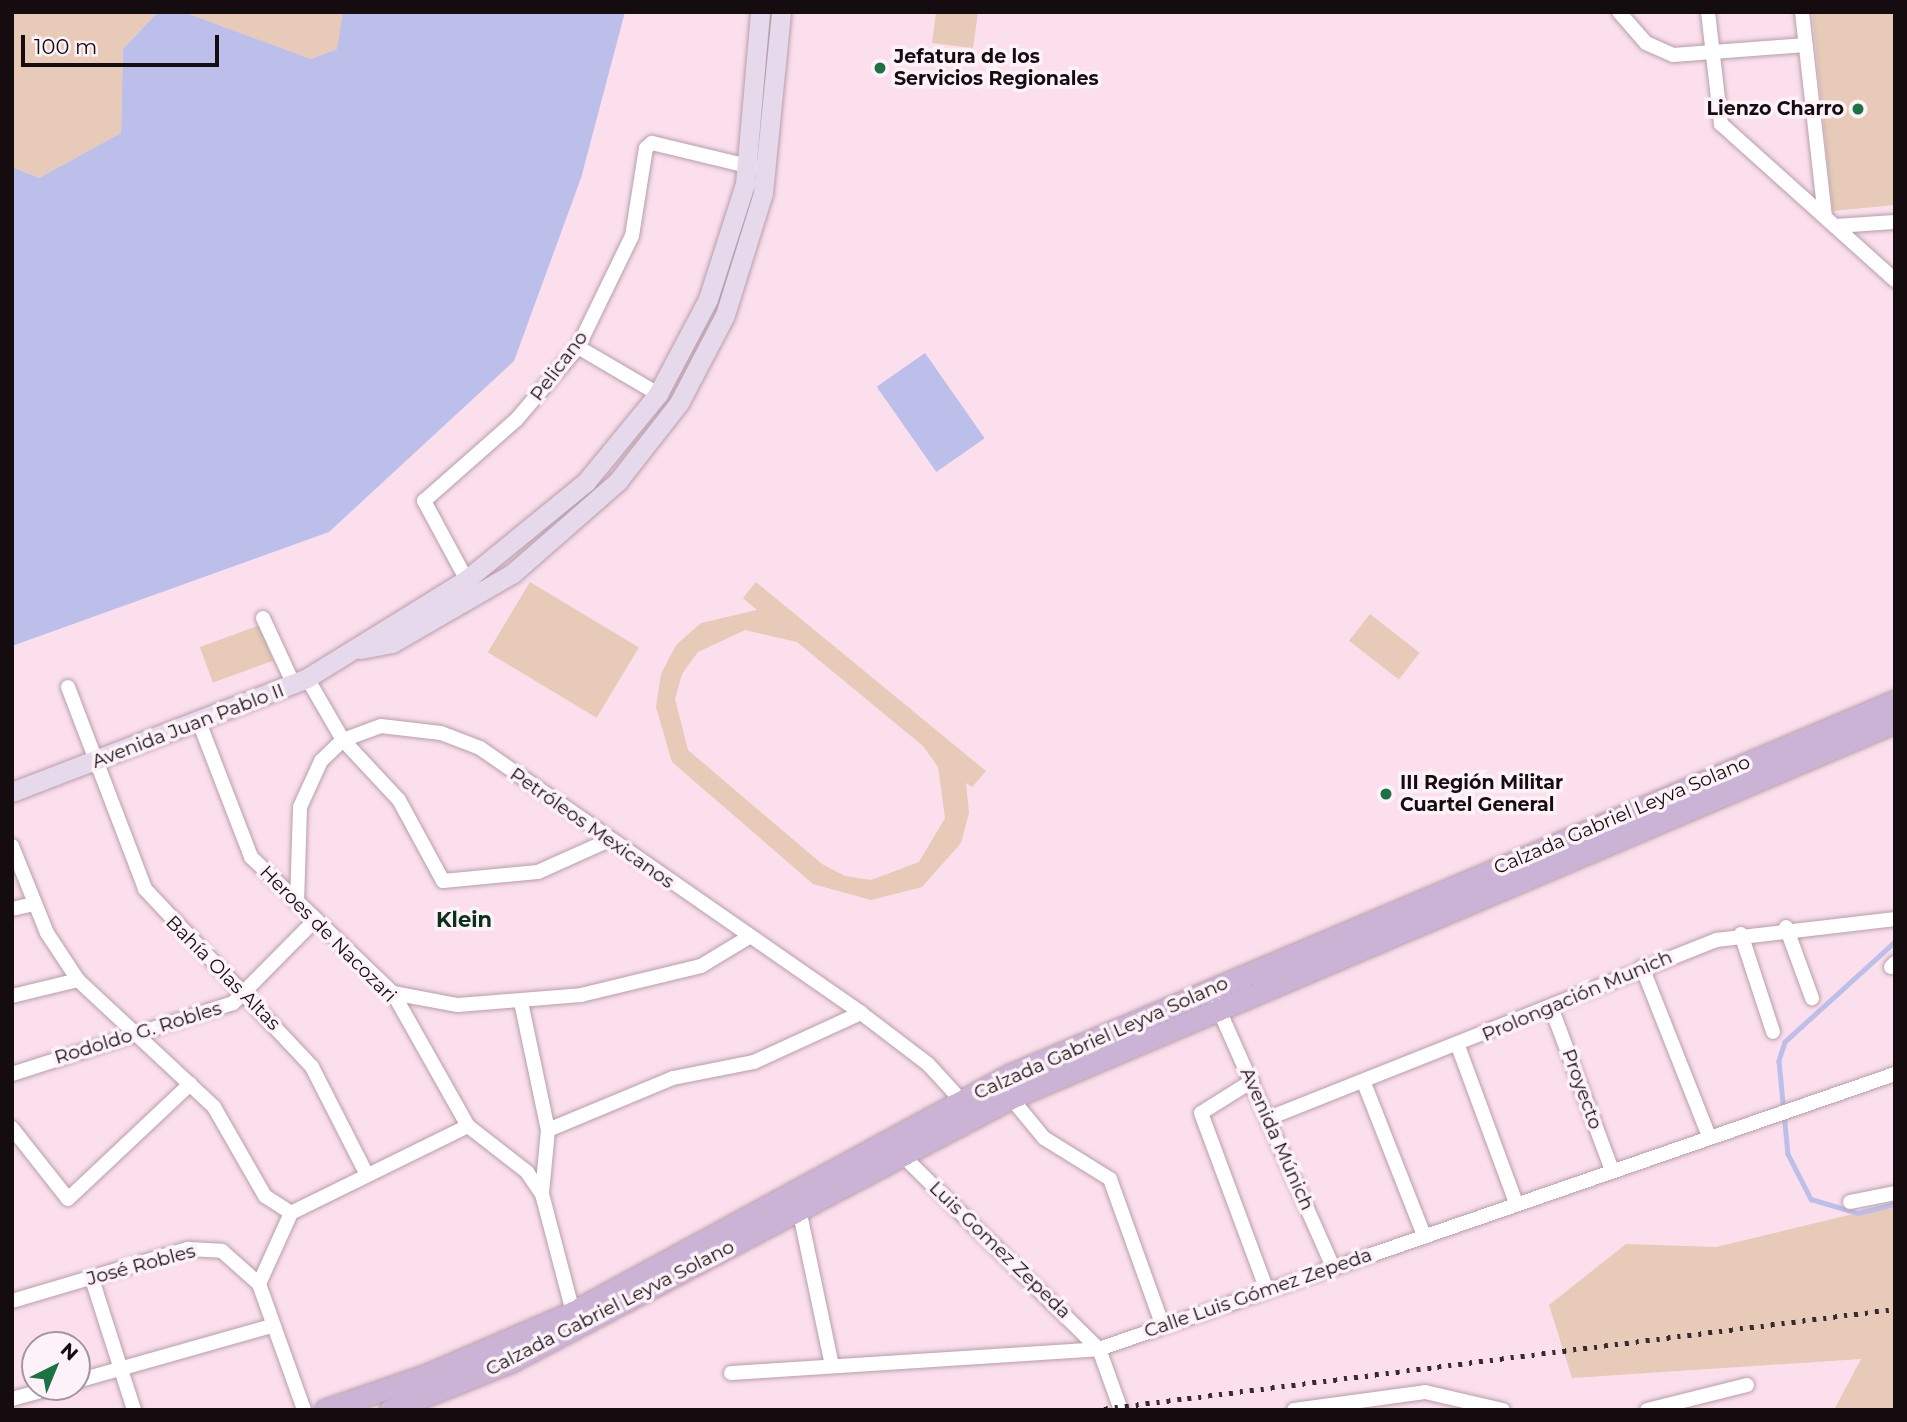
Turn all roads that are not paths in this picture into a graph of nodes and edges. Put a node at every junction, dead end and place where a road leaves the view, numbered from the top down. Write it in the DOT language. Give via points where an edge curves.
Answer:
graph roads {
  1 [pos="760,12"];
  2 [pos="780,12"];
  3 [pos="1619,12"];
  4 [pos="1708,12"];
  5 [pos="1802,12"];
  6 [pos="1805,44"];
  7 [pos="1712,55"];
  8 [pos="748,166"];
  9 [pos="768,171"];
  10 [pos="1830,222"];
  11 [pos="1895,222"];
  12 [pos="1895,280"];
  13 [pos="578,347"];
  14 [pos="658,394"];
  15 [pos="467,579"];
  16 [pos="476,599"];
  17 [pos="263,618"];
  18 [pos="360,650"];
  19 [pos="301,681"];
  20 [pos="68,687"];
  21 [pos="1895,701"];
  22 [pos="1870,720"];
  23 [pos="199,722"];
  24 [pos="1895,722"];
  25 [pos="344,740"];
  26 [pos="95,762"];
  27 [pos="12,792"];
  28 [pos="1616,830"];
  29 [pos="607,841"];
  30 [pos="12,846"];
  31 [pos="34,904"];
  32 [pos="297,904"];
  33 [pos="12,909"];
  34 [pos="1895,919"];
  35 [pos="315,920"];
  36 [pos="1786,927"];
  37 [pos="1741,934"];
  38 [pos="749,937"];
  39 [pos="1642,967"];
  40 [pos="78,980"];
  41 [pos="1210,989"];
  42 [pos="393,993"];
  43 [pos="247,995"];
  44 [pos="12,996"];
  45 [pos="1812,998"];
  46 [pos="521,1002"];
  47 [pos="1551,1007"];
  48 [pos="1220,1012"];
  49 [pos="861,1013"];
  50 [pos="1773,1032"];
  51 [pos="130,1033"];
  52 [pos="1458,1046"];
  53 [pos="12,1074"];
  54 [pos="1895,1074"];
  55 [pos="1252,1081"];
  56 [pos="1364,1083"];
  57 [pos="190,1084"];
  58 [pos="1011,1098"];
  59 [pos="961,1100"];
  60 [pos="1269,1118"];
  61 [pos="468,1126"];
  62 [pos="12,1128"];
  63 [pos="548,1130"];
  64 [pos="1709,1136"];
  65 [pos="900,1153"];
  66 [pos="1612,1170"];
  67 [pos="367,1175"];
  68 [pos="1895,1193"];
  69 [pos="542,1194"];
  70 [pos="1850,1202"];
  71 [pos="1516,1203"];
  72 [pos="799,1209"];
  73 [pos="291,1213"];
  74 [pos="1424,1235"];
  75 [pos="1334,1267"];
  76 [pos="92,1279"];
  77 [pos="259,1284"];
  78 [pos="1267,1290"];
  79 [pos="12,1301"];
  80 [pos="573,1312"];
  81 [pos="272,1326"];
  82 [pos="1163,1326"];
  83 [pos="1098,1349"];
  84 [pos="832,1366"];
  85 [pos="121,1369"];
  86 [pos="731,1373"];
  87 [pos="91,1377"];
  88 [pos="1747,1385"];
  89 [pos="134,1410"];
  90 [pos="304,1410"];
  91 [pos="325,1410"];
  92 [pos="390,1410"];
  93 [pos="1121,1410"];
  94 [pos="1294,1410"];
  95 [pos="1503,1410"];
  96 [pos="1647,1410"];
  1 -- 8 [label="main road, Avenida Juan Pablo II"];
  2 -- 9 [label="main road, Avenida Juan Pablo II"];
  3 -- 7 [label="street" via="1655,47 1673,55"];
  4 -- 7 [label="street"];
  5 -- 6 [label="street"];
  6 -- 7 [label="street"];
  6 -- 10 [label="street"];
  7 -- 10 [label="street" via="1721,124"];
  8 -- 9 [label="street"];
  8 -- 13 [label="street, Pelicano" via="648,145 632,236"];
  8 -- 14 [label="main road, Avenida Juan Pablo II" via="708,299"];
  9 -- 16 [label="main road, Avenida Juan Pablo II" via="737,284 679,403 618,481 569,528"];
  10 -- 11 [label="street"];
  10 -- 12 [label="street"];
  13 -- 14 [label="street"];
  13 -- 15 [label="street, Pelicano" via="517,419 426,495 424,508"];
  14 -- 15 [label="main road, Avenida Juan Pablo II" via="586,482"];
  15 -- 16 [label="street, Pelicano"];
  15 -- 18 [label="main road, Avenida Juan Pablo II" via="383,627"];
  16 -- 18 [label="main road, Avenida Juan Pablo II" via="392,643"];
  17 -- 19 [label="street"];
  18 -- 19 [label="main road, Avenida Juan Pablo II"];
  19 -- 23 [label="main road, Avenida Juan Pablo II"];
  19 -- 25 [label="street"];
  20 -- 26 [label="street, Bahía Olas Altas"];
  21 -- 22 [label="main road, Calzada Gabriel Leyva Solano"];
  22 -- 24 [label="main road, Calzada Gabriel Leyva Solano"];
  22 -- 28 [label="main road, Calzada Gabriel Leyva Solano"];
  23 -- 26 [label="main road, Avenida Juan Pablo II"];
  23 -- 32 [label="street, Heroes de Nacozari" via="241,839 263,872"];
  25 -- 29 [label="street, Petróleos Mexicanos" via="404,724 441,733 480,748"];
  25 -- 29 [label="street" via="399,800 437,875 449,883 538,872"];
  25 -- 32 [label="street, Petróleos Mexicanos" via="321,761 300,807"];
  26 -- 27 [label="main road, Avenida Juan Pablo II"];
  26 -- 43 [label="street, Bahía Olas Altas" via="145,889"];
  28 -- 41 [label="main road, Calzada Gabriel Leyva Solano"];
  28 -- 48 [label="main road, Calzada Gabriel Leyva Solano"];
  29 -- 38 [label="street, Petróleos Mexicanos"];
  30 -- 31 [label="street"];
  31 -- 33 [label="street"];
  31 -- 40 [label="street"];
  32 -- 35 [label="street, Heroes de Nacozari"];
  34 -- 36 [label="street, Prolongación Munich"];
  35 -- 42 [label="street, Heroes de Nacozari"];
  35 -- 43 [label="street, Rodoldo G. Robles"];
  36 -- 37 [label="street, Prolongación Munich"];
  36 -- 45 [label="street"];
  37 -- 39 [label="street, Prolongación Munich"];
  37 -- 50 [label="street"];
  38 -- 46 [label="street" via="701,966 619,988"];
  38 -- 49 [label="street, Petróleos Mexicanos"];
  39 -- 47 [label="street, Prolongación Munich"];
  39 -- 64 [label="street"];
  40 -- 44 [label="street"];
  40 -- 51 [label="street"];
  41 -- 48 [label="street, Avenida Múnich"];
  41 -- 59 [label="main road, Calzada Gabriel Leyva Solano"];
  42 -- 46 [label="street" via="458,1005"];
  42 -- 61 [label="street, Heroes de Nacozari"];
  43 -- 51 [label="street, Rodoldo G. Robles" via="205,1015"];
  43 -- 67 [label="street, Bahía Olas Altas" via="312,1067"];
  46 -- 63 [label="street"];
  47 -- 52 [label="street, Prolongación Munich"];
  47 -- 66 [label="street, Proyecto"];
  48 -- 55 [label="street, Avenida Múnich"];
  48 -- 58 [label="main road, Calzada Gabriel Leyva Solano"];
  49 -- 59 [label="street, Petróleos Mexicanos" via="928,1064"];
  49 -- 63 [label="street" via="754,1062 673,1078"];
  51 -- 53 [label="street, Rodoldo G. Robles"];
  51 -- 57 [label="street"];
  52 -- 56 [label="street, Prolongación Munich"];
  52 -- 71 [label="street"];
  54 -- 64 [label="street, Calle Luis Gómez Zepeda"];
  55 -- 60 [label="street, Avenida Múnich"];
  55 -- 78 [label="street" via="1201,1113"];
  56 -- 60 [label="street, Prolongación Munich"];
  56 -- 74 [label="street"];
  57 -- 62 [label="street" via="70,1198 53,1186"];
  57 -- 73 [label="street" via="235,1135 265,1196"];
  58 -- 65 [label="main road, Calzada Gabriel Leyva Solano"];
  58 -- 82 [label="street" via="1044,1138 1110,1180"];
  59 -- 80 [label="main road, Calzada Gabriel Leyva Solano"];
  60 -- 75 [label="street, Avenida Múnich"];
  61 -- 67 [label="street"];
  61 -- 69 [label="street, Heroes de Nacozari" via="527,1172"];
  63 -- 69 [label="street"];
  64 -- 66 [label="street, Calle Luis Gómez Zepeda"];
  65 -- 72 [label="main road, Calzada Gabriel Leyva Solano"];
  65 -- 83 [label="street, Luis Gomez Zepeda"];
  66 -- 71 [label="street, Calle Luis Gómez Zepeda"];
  67 -- 73 [label="street"];
  68 -- 70 [label="street"];
  69 -- 80 [label="street, Heroes de Nacozari"];
  71 -- 74 [label="street, Calle Luis Gómez Zepeda"];
  72 -- 84 [label="street"];
  72 -- 92 [label="main road, Calzada Gabriel Leyva Solano" via="510,1363"];
  73 -- 77 [label="street"];
  74 -- 75 [label="street, Calle Luis Gómez Zepeda"];
  75 -- 78 [label="street, Calle Luis Gómez Zepeda"];
  76 -- 77 [label="street, José Robles" via="204,1249 238,1259"];
  76 -- 79 [label="street, José Robles"];
  76 -- 85 [label="street"];
  77 -- 81 [label="street"];
  78 -- 82 [label="street, Calle Luis Gómez Zepeda"];
  80 -- 91 [label="main road, Calzada Gabriel Leyva Solano" via="429,1374"];
  81 -- 85 [label="street"];
  81 -- 90 [label="street"];
  82 -- 83 [label="street, Calle Luis Gómez Zepeda"];
  83 -- 84 [label="street, Calle Luis Gómez Zepeda"];
  83 -- 93 [label="street"];
  84 -- 86 [label="street, Calle Luis Gómez Zepeda"];
  85 -- 87 [label="street"];
  85 -- 89 [label="street"];
  88 -- 96 [label="street"];
  94 -- 95 [label="street" via="1425,1392"];
}
